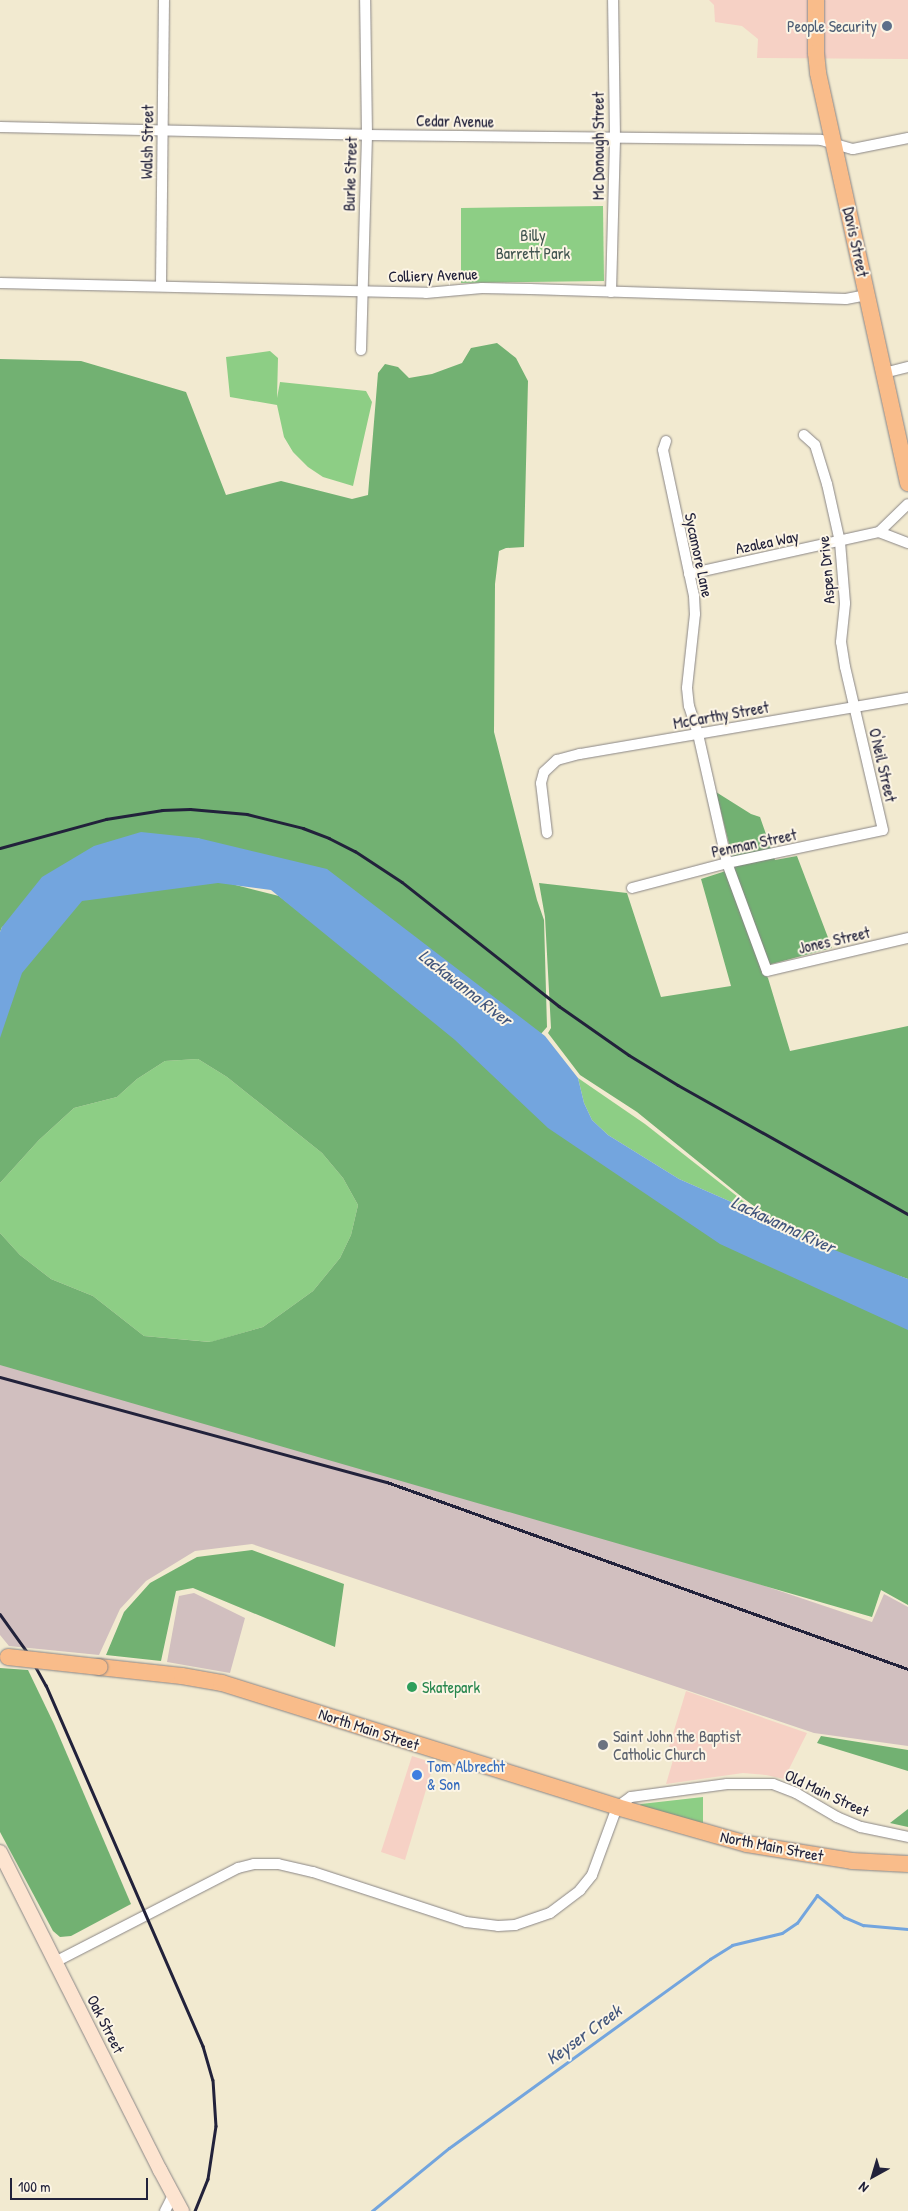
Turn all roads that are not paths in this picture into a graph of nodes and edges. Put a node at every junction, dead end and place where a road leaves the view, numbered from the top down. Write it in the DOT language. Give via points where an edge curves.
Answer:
graph roads {
  1 [pos="164,0"];
  2 [pos="365,0"];
  3 [pos="613,0"];
  4 [pos="816,0"];
  5 [pos="0,127"];
  6 [pos="163,131"];
  7 [pos="366,135"];
  8 [pos="615,138"];
  9 [pos="908,138"];
  10 [pos="833,143"];
  11 [pos="0,283"];
  12 [pos="160,285"];
  13 [pos="360,291"];
  14 [pos="611,292"];
  15 [pos="867,295"];
  16 [pos="360,350"];
  17 [pos="908,367"];
  18 [pos="884,373"];
  19 [pos="804,435"];
  20 [pos="666,441"];
  21 [pos="908,483"];
  22 [pos="908,504"];
  23 [pos="879,532"];
  24 [pos="840,542"];
  25 [pos="908,543"];
  26 [pos="689,574"];
  27 [pos="908,698"];
  28 [pos="854,707"];
  29 [pos="698,734"];
  30 [pos="883,830"];
  31 [pos="547,833"];
  32 [pos="727,863"];
  33 [pos="632,888"];
  34 [pos="908,938"];
  35 [pos="4,1657"];
  36 [pos="617,1807"];
  37 [pos="908,1837"];
  38 [pos="0,1852"];
  39 [pos="908,1864"];
  40 [pos="55,1962"];
  41 [pos="173,2195"];
  42 [pos="165,2211"];
  43 [pos="182,2211"];
  1 -- 6 [label="street, Walsh Street"];
  2 -- 7 [label="street, Burke Street"];
  3 -- 8 [label="street, Mc Donough Street"];
  4 -- 10 [label="main road, Davis Street" via="817,62"];
  5 -- 6 [label="street, Cedar Avenue"];
  6 -- 7 [label="street, Cedar Avenue"];
  6 -- 12 [label="street, Walsh Street"];
  7 -- 8 [label="street, Cedar Avenue"];
  7 -- 13 [label="street, Burke Street"];
  8 -- 10 [label="street, Cedar Avenue" via="821,140"];
  8 -- 14 [label="street, Mc Donough Street"];
  9 -- 10 [label="street, Cedar Avenue" via="853,149"];
  10 -- 15 [label="main road, Davis Street"];
  11 -- 12 [label="street, Colliery Avenue"];
  12 -- 13 [label="street, Colliery Avenue"];
  13 -- 14 [label="street, Colliery Avenue" via="426,293 482,288"];
  13 -- 16 [label="street, Burke Street" via="363,303"];
  14 -- 15 [label="street, Colliery Avenue" via="846,299"];
  15 -- 18 [label="main road, Davis Street"];
  17 -- 18 [label="street"];
  18 -- 21 [label="main road, Davis Street"];
  19 -- 24 [label="street, Aspen Drive" via="815,445 828,484"];
  20 -- 26 [label="street, Sycamore Lane" via="664,459"];
  22 -- 23 [label="street, Azalea Way"];
  23 -- 24 [label="street, Azalea Way"];
  23 -- 25 [label="street"];
  24 -- 26 [label="street, Azalea Way"];
  24 -- 28 [label="street, Aspen Drive" via="845,603 841,642"];
  26 -- 29 [label="street, Sycamore Lane" via="695,614 687,688"];
  27 -- 28 [label="street, McCarthy Street"];
  28 -- 29 [label="street, McCarthy Street"];
  28 -- 30 [label="street, O'Neil Street"];
  29 -- 31 [label="street, McCarthy Street" via="557,760 544,772 541,783"];
  29 -- 32 [label="street"];
  30 -- 32 [label="street, Penman Street"];
  32 -- 33 [label="street, Penman Street"];
  32 -- 34 [label="street, Jones Street" via="767,971"];
  35 -- 36 [label="main road, North Main Street, bridge" via="222,1683"];
  36 -- 37 [label="street, Old Main Street" via="631,1797 727,1784 773,1784 861,1827"];
  36 -- 39 [label="main road, North Main Street" via="747,1844 852,1861"];
  36 -- 40 [label="street" via="592,1875 580,1890 550,1913 515,1925 466,1922 313,1872 278,1864 254,1864 231,1872"];
  38 -- 40 [label="street, Oak Street"];
  40 -- 41 [label="street, Oak Street"];
  41 -- 42 [label="street"];
  41 -- 43 [label="street, Oak Street"];
}
